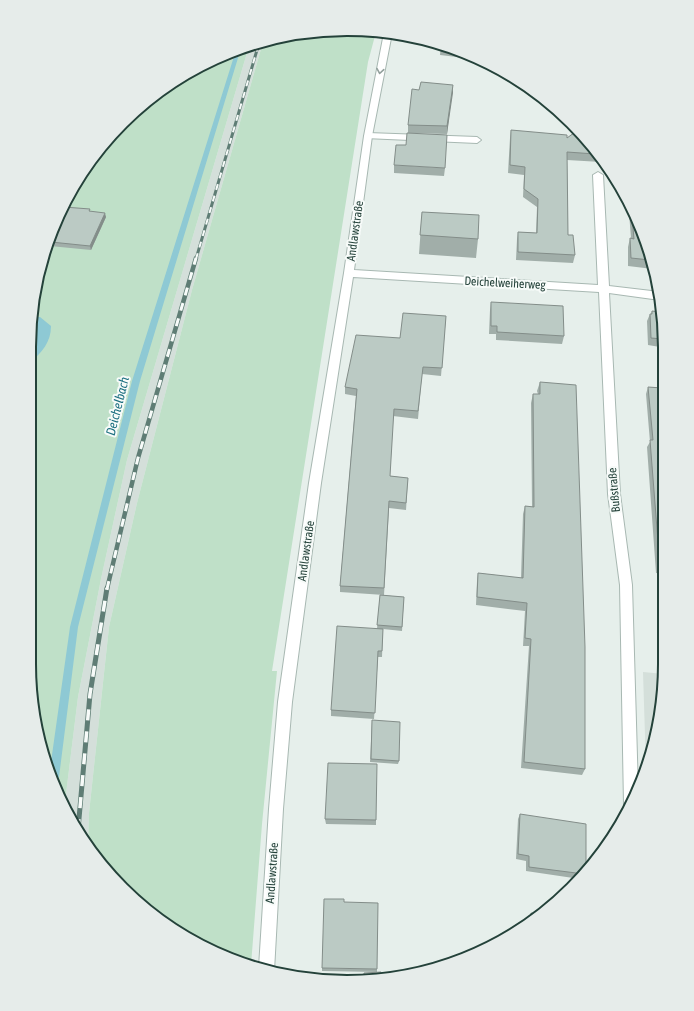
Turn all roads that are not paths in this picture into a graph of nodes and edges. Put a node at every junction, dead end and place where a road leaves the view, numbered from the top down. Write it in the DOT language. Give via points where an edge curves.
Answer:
graph roads {
  1 [pos="387,39"];
  2 [pos="368,136"];
  3 [pos="477,140"];
  4 [pos="598,175"];
  5 [pos="349,273"];
  6 [pos="603,289"];
  7 [pos="653,295"];
  8 [pos="631,791"];
  9 [pos="267,964"];
  1 -- 2 [label="street, Andlawstraße, one-way"];
  2 -- 3 [label="street"];
  2 -- 5 [label="street, Andlawstraße"];
  4 -- 6 [label="street, Bußstraße"];
  5 -- 6 [label="street, Deichelweiherweg"];
  5 -- 9 [label="street, Andlawstraße" via="315,483 285,702"];
  6 -- 7 [label="street, Deichelweiherweg"];
  6 -- 8 [label="street, Bußstraße" via="614,494 626,585"];
}
